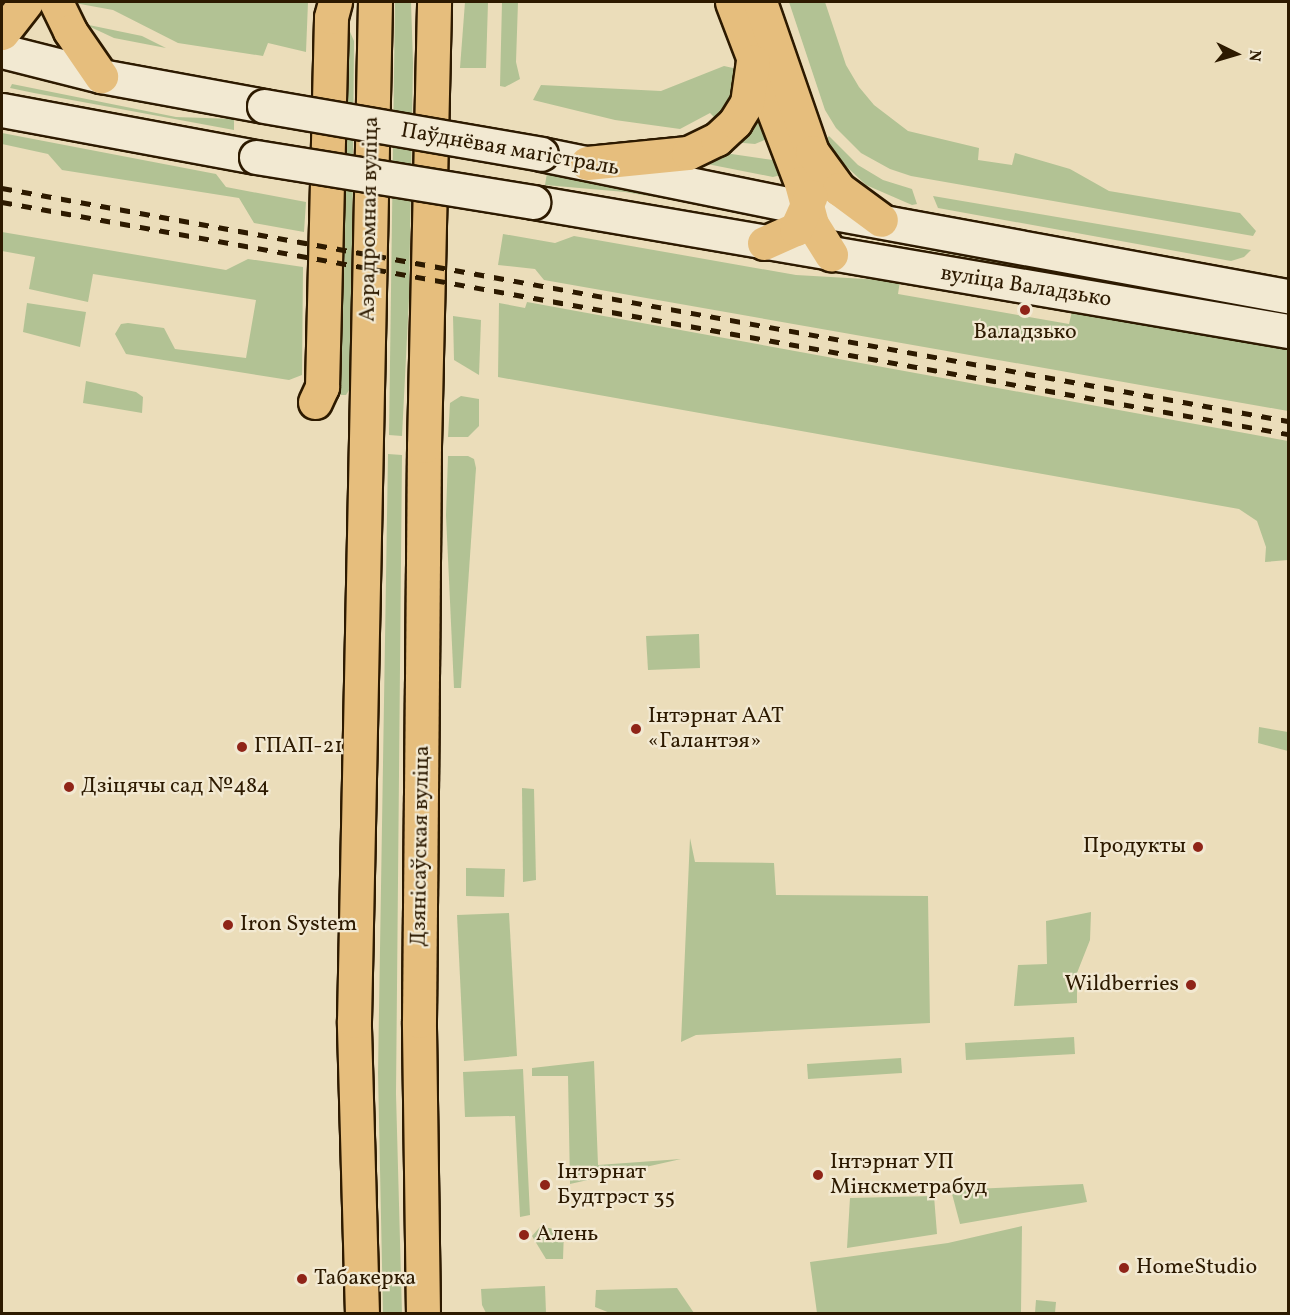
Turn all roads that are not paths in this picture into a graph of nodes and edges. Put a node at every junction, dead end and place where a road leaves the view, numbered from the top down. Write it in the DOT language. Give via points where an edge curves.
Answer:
graph roads {
  1 [pos="26,2"];
  2 [pos="56,2"];
  3 [pos="335,2"];
  4 [pos="375,2"];
  5 [pos="434,2"];
  6 [pos="732,2"];
  7 [pos="760,2"];
  8 [pos="2,33"];
  9 [pos="2,51"];
  10 [pos="753,59"];
  11 [pos="101,76"];
  12 [pos="2,110"];
  13 [pos="813,152"];
  14 [pos="587,163"];
  15 [pos="807,208"];
  16 [pos="881,220"];
  17 [pos="764,243"];
  18 [pos="831,254"];
  19 [pos="1288,296"];
  20 [pos="1288,331"];
  21 [pos="315,402"];
  22 [pos="362,1314"];
  23 [pos="423,1314"];
  1 -- 8 [label="main road"];
  2 -- 11 [label="main road" via="70,31"];
  3 -- 21 [label="main road" via="331,17 322,387"];
  4 -- 22 [label="main road, Аэрадромная вуліца" via="354,1021"];
  5 -- 23 [label="main road, Дзянісаўская вуліца" via="419,1022"];
  6 -- 10 [label="main road"];
  7 -- 13 [label="main road"];
  9 -- 11 [label="main road, Паўднёвая магістраль"];
  10 -- 14 [label="main road" via="747,103 717,139 688,153"];
  10 -- 15 [label="main road"];
  11 -- 14 [label="main road, Паўднёвая магістраль, bridge"];
  12 -- 17 [label="main road, bridge"];
  13 -- 15 [label="main road" via="814,177"];
  13 -- 16 [label="main road" via="839,189"];
  14 -- 15 [label="main road, Паўднёвая магістраль"];
  15 -- 16 [label="main road, вуліца Валадзько"];
  15 -- 17 [label="main road" via="796,230"];
  15 -- 18 [label="main road" via="819,241"];
  16 -- 19 [label="main road, вуліца Валадзько"];
  17 -- 18 [label="main road, вуліца Валадзько"];
  18 -- 20 [label="main road, вуліца Валадзько"];
}
